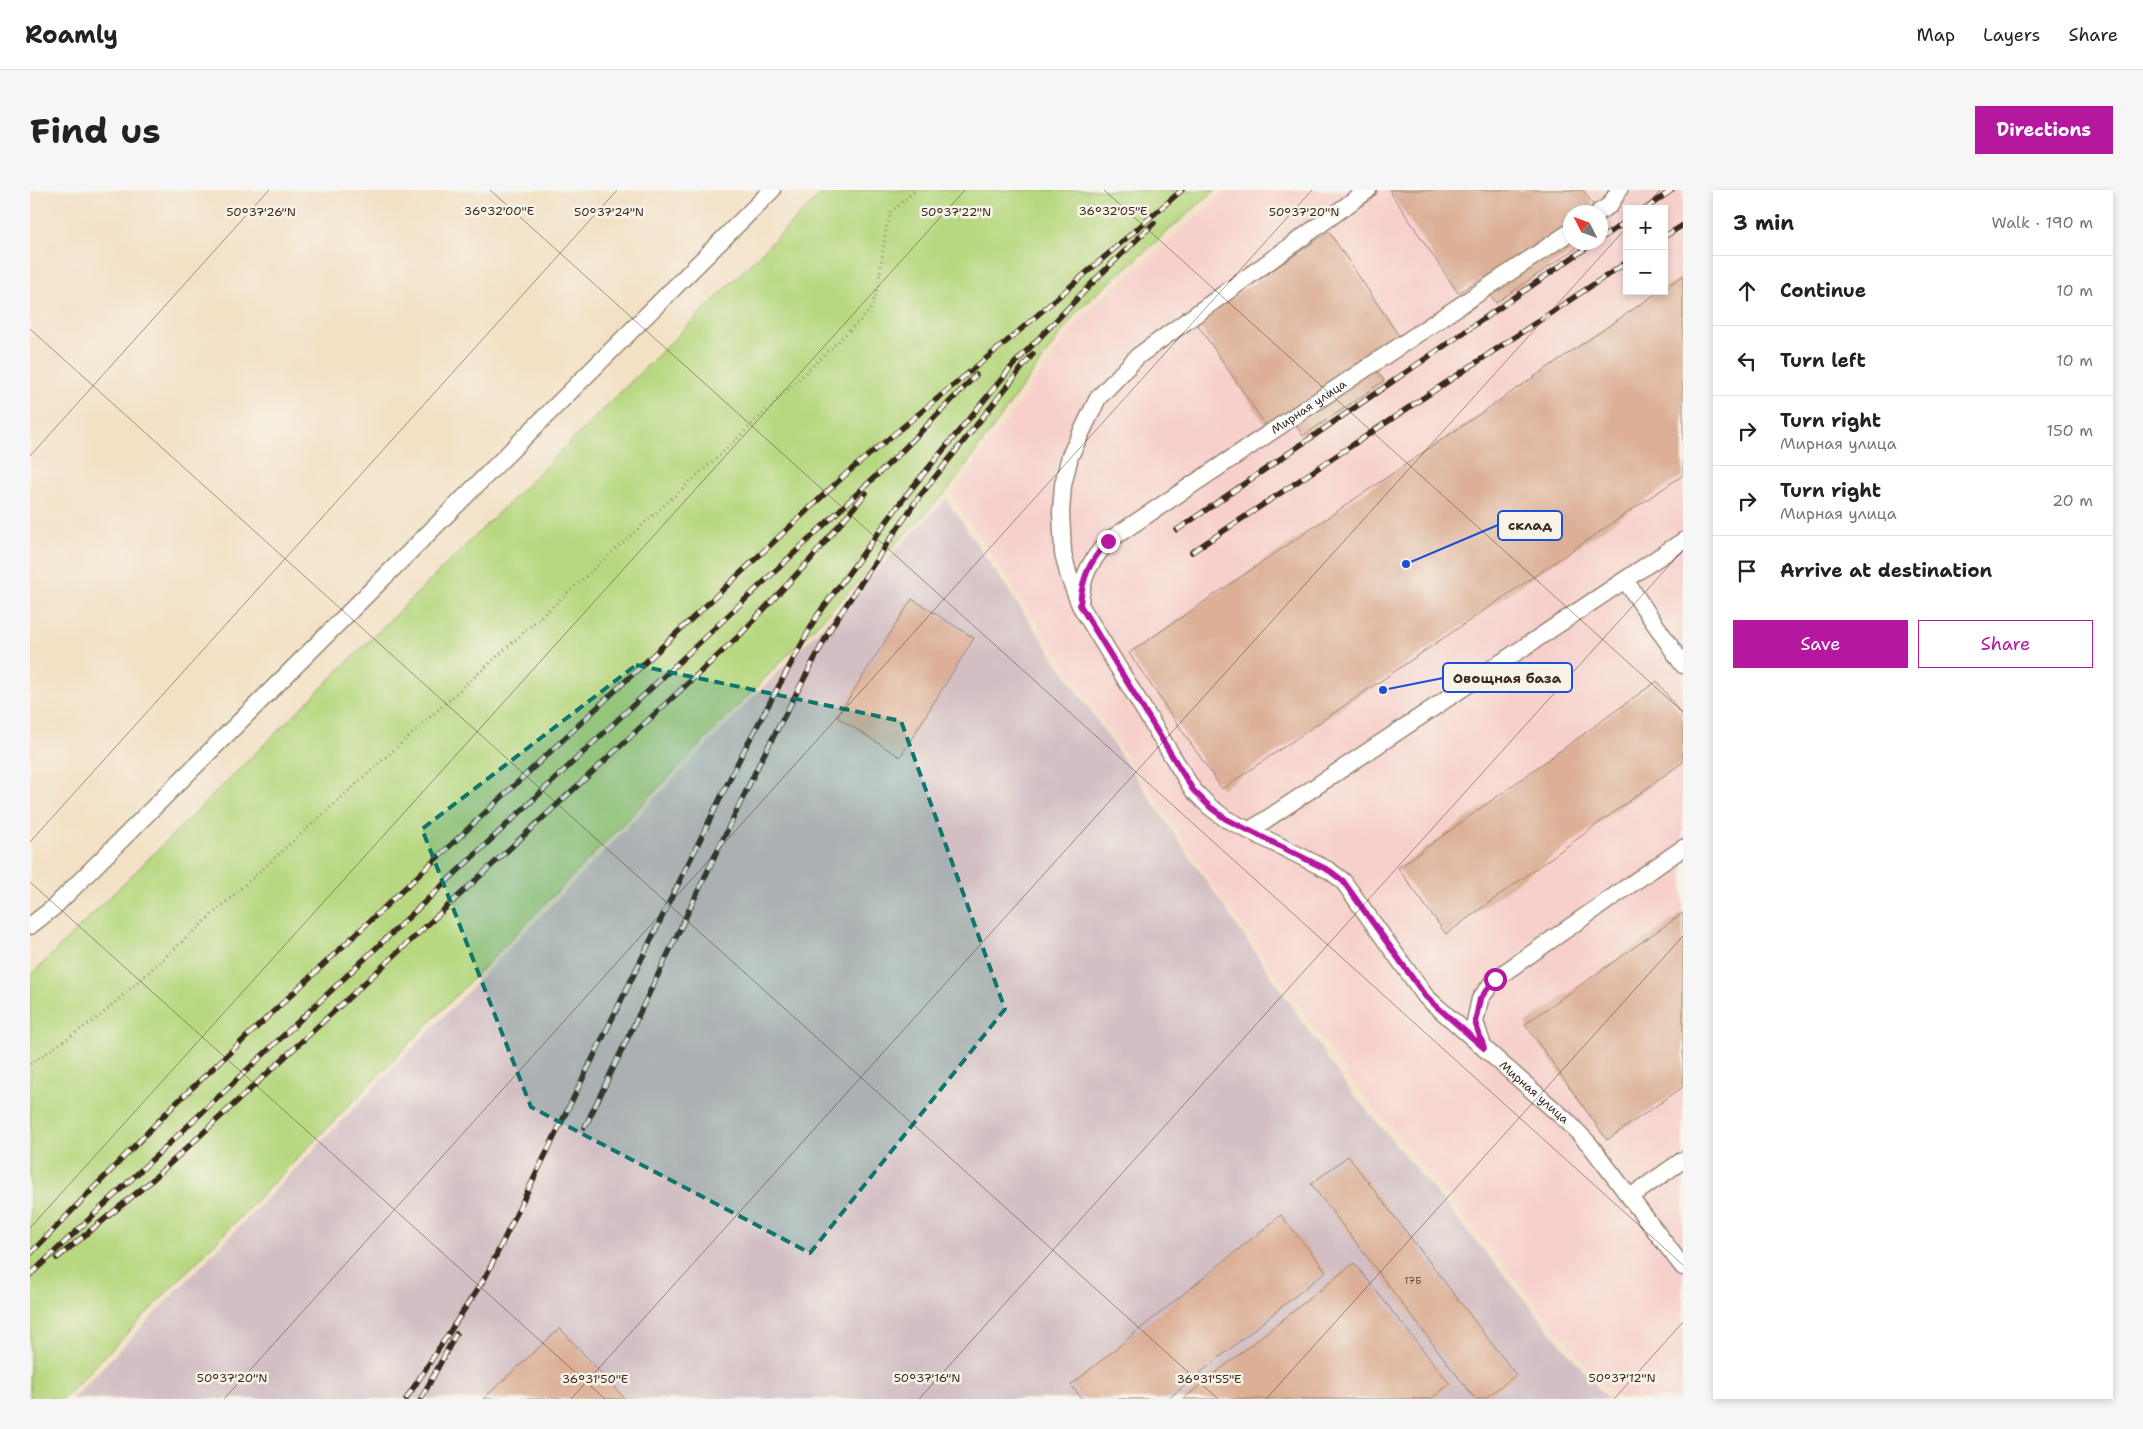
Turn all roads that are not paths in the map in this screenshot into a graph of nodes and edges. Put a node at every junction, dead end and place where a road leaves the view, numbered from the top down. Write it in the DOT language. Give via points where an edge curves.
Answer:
graph roads {
  1 [pos="772,190"];
  2 [pos="1368,190"];
  3 [pos="1619,190"];
  4 [pos="1608,206"];
  5 [pos="1563,237"];
  6 [pos="1683,541"];
  7 [pos="1625,580"];
  8 [pos="1080,605"];
  9 [pos="1683,665"];
  10 [pos="1249,831"];
  11 [pos="1683,848"];
  12 [pos="30,926"];
  13 [pos="1484,1048"];
  14 [pos="1683,1160"];
  15 [pos="1630,1197"];
  16 [pos="1683,1267"];
  1 -- 12 [label="lane" via="67,894"];
  2 -- 8 [label="lane, Мирная улица" via="1138,356 1098,398 1070,456 1060,512 1069,577"];
  3 -- 4 [label="lane"];
  5 -- 8 [label="lane, Мирная улица" via="1108,541 1093,558 1085,575"];
  6 -- 7 [label="lane"];
  7 -- 9 [label="lane"];
  7 -- 10 [label="lane"];
  8 -- 10 [label="lane, Мирная улица" via="1193,790 1226,819"];
  10 -- 13 [label="lane, Мирная улица" via="1330,871 1343,881 1426,997"];
  11 -- 13 [label="lane" via="1495,979 1480,999 1475,1022"];
  13 -- 15 [label="lane, Мирная улица" via="1568,1122"];
  14 -- 15 [label="lane"];
  15 -- 16 [label="lane, Мирная улица"];
}
